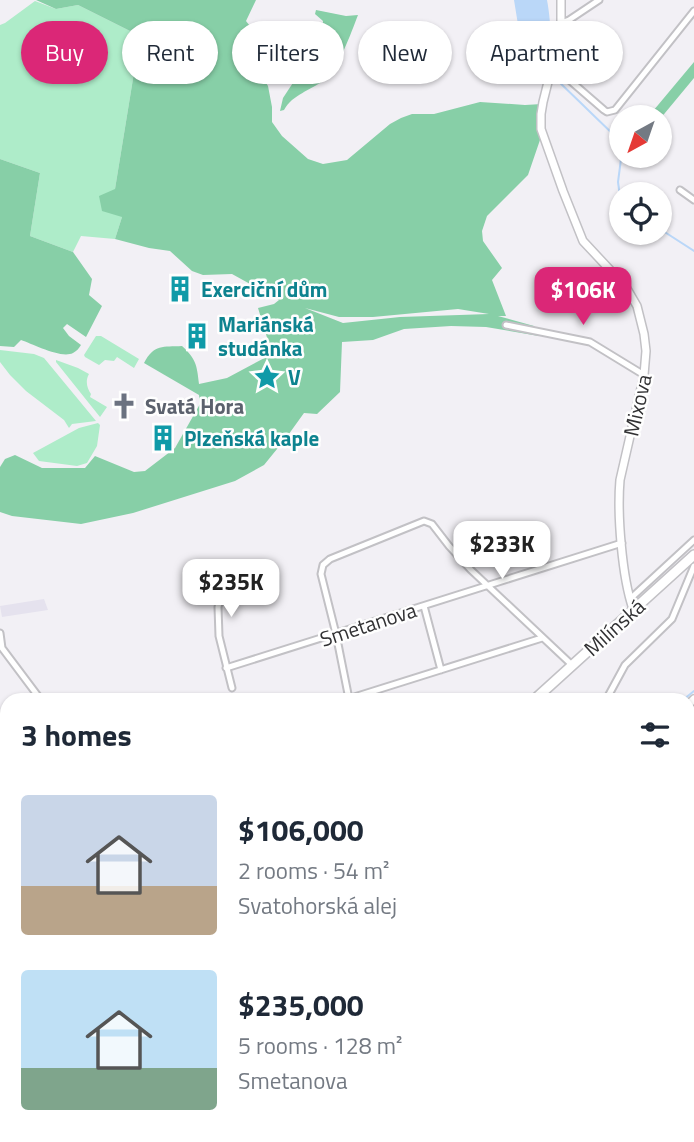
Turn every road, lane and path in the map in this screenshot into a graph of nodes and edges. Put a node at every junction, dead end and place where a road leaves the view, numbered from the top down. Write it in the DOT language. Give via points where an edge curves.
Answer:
graph roads {
  1 [pos="561,0"];
  2 [pos="599,0"];
  3 [pos="694,10"];
  4 [pos="561,21"];
  5 [pos="566,21"];
  6 [pos="548,84"];
  7 [pos="574,84"];
  8 [pos="680,190"];
  9 [pos="694,200"];
  10 [pos="506,324"];
  11 [pos="645,375"];
  12 [pos="694,540"];
  13 [pos="622,543"];
  14 [pos="684,549"];
  15 [pos="694,558"];
  16 [pos="488,585"];
  17 [pos="267,589"];
  18 [pos="632,604"];
  19 [pos="424,606"];
  20 [pos="0,633"];
  21 [pos="336,634"];
  22 [pos="542,638"];
  23 [pos="1,648"];
  24 [pos="572,665"];
  25 [pos="226,668"];
  26 [pos="441,670"];
  27 [pos="232,688"];
  28 [pos="36,693"];
  29 [pos="347,693"];
  30 [pos="374,693"];
  31 [pos="542,693"];
  32 [pos="610,693"];
  1 -- 4 [label="street, Mixova"];
  2 -- 5 [label="street"];
  3 -- 7 [label="street" via="615,110 604,110"];
  6 -- 11 [label="street, Mixova" via="541,129 578,230 589,250 626,286 637,306 645,342"];
  8 -- 9 [label="street"];
  10 -- 11 [label="street" via="590,342"];
  11 -- 13 [label="street, Mixova" via="620,480"];
  12 -- 14 [label="street"];
  13 -- 16 [label="street, Smetanova"];
  13 -- 18 [label="street, Mixova"];
  14 -- 15 [label="street"];
  14 -- 18 [label="street"];
  15 -- 18 [label="main road, Milínská"];
  15 -- 32 [label="street" via="672,619 625,665"];
  16 -- 19 [label="street, Smetanova"];
  16 -- 21 [label="street" via="432,524 424,521 326,562 321,574"];
  16 -- 22 [label="street"];
  17 -- 25 [label="street" via="219,603 219,636"];
  18 -- 24 [label="main road, Milínská"];
  19 -- 21 [label="street, Smetanova"];
  19 -- 26 [label="street"];
  20 -- 23 [label="street"];
  21 -- 25 [label="street, Smetanova"];
  21 -- 29 [label="street"];
  22 -- 24 [label="street"];
  22 -- 26 [label="street"];
  23 -- 28 [label="street"];
  24 -- 31 [label="main road, Milínská"];
  25 -- 27 [label="street"];
  26 -- 30 [label="street"];
}
